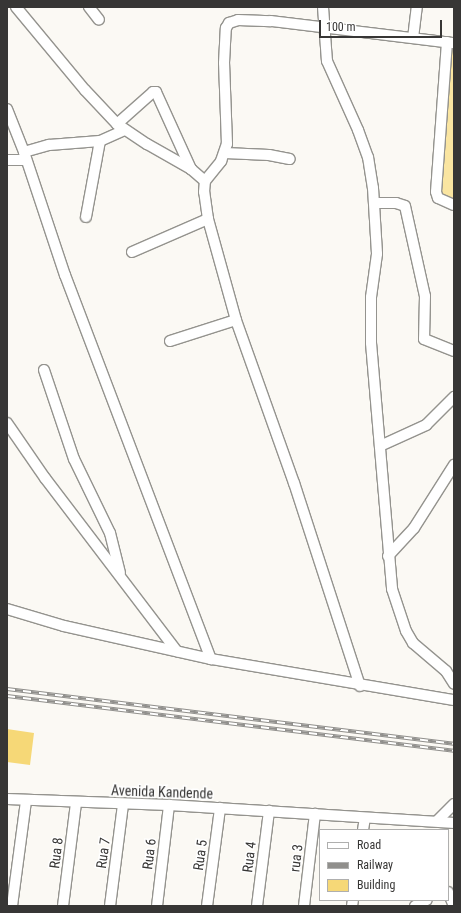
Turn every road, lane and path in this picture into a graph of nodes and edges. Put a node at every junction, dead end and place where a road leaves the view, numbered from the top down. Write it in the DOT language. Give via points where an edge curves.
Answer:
graph roads {
  1 [pos="16,7"];
  2 [pos="89,7"];
  3 [pos="323,7"];
  4 [pos="417,7"];
  5 [pos="99,20"];
  6 [pos="324,27"];
  7 [pos="413,38"];
  8 [pos="451,43"];
  9 [pos="7,109"];
  10 [pos="121,127"];
  11 [pos="100,141"];
  12 [pos="225,153"];
  13 [pos="25,156"];
  14 [pos="290,159"];
  15 [pos="7,160"];
  16 [pos="191,169"];
  17 [pos="205,181"];
  18 [pos="375,203"];
  19 [pos="454,205"];
  20 [pos="86,217"];
  21 [pos="208,219"];
  22 [pos="132,252"];
  23 [pos="236,320"];
  24 [pos="170,341"];
  25 [pos="454,351"];
  26 [pos="44,370"];
  27 [pos="454,397"];
  28 [pos="7,423"];
  29 [pos="380,446"];
  30 [pos="454,465"];
  31 [pos="388,556"];
  32 [pos="120,575"];
  33 [pos="7,609"];
  34 [pos="177,651"];
  35 [pos="211,659"];
  36 [pos="454,684"];
  37 [pos="360,686"];
  38 [pos="454,700"];
  39 [pos="7,799"];
  40 [pos="26,801"];
  41 [pos="76,803"];
  42 [pos="123,804"];
  43 [pos="454,804"];
  44 [pos="169,805"];
  45 [pos="220,808"];
  46 [pos="269,811"];
  47 [pos="315,814"];
  48 [pos="365,818"];
  49 [pos="437,821"];
  50 [pos="454,823"];
  51 [pos="363,829"];
  52 [pos="449,893"];
  53 [pos="425,901"];
  54 [pos="12,906"];
  55 [pos="63,906"];
  56 [pos="110,906"];
  57 [pos="157,906"];
  58 [pos="207,906"];
  59 [pos="257,906"];
  60 [pos="304,906"];
  61 [pos="415,906"];
  62 [pos="454,906"];
  1 -- 10 [label="street" via="85,90"];
  2 -- 5 [label="street"];
  3 -- 6 [label="street"];
  4 -- 7 [label="street"];
  6 -- 7 [label="street"];
  6 -- 12 [label="street" via="254,20 238,20 227,25 224,63 228,126"];
  6 -- 18 [label="street" via="327,61 368,157"];
  7 -- 8 [label="street"];
  8 -- 19 [label="street" via="436,192 438,198"];
  9 -- 13 [label="street"];
  10 -- 11 [label="street"];
  10 -- 16 [label="street"];
  10 -- 16 [label="street" via="156,92"];
  11 -- 13 [label="street" via="49,145"];
  11 -- 20 [label="street"];
  12 -- 14 [label="street" via="269,155"];
  12 -- 17 [label="street"];
  13 -- 15 [label="street"];
  13 -- 35 [label="street" via="65,275"];
  16 -- 17 [label="street"];
  17 -- 21 [label="street"];
  18 -- 25 [label="street" via="396,202 405,206 425,296 424,339 447,346"];
  18 -- 29 [label="street" via="377,254 370,318"];
  21 -- 22 [label="street"];
  21 -- 23 [label="street"];
  23 -- 24 [label="street"];
  23 -- 37 [label="street" via="294,483"];
  26 -- 32 [label="street" via="74,459 110,533"];
  27 -- 29 [label="street" via="426,425"];
  28 -- 32 [label="street" via="45,478"];
  29 -- 31 [label="street"];
  30 -- 31 [label="street" via="414,528"];
  31 -- 36 [label="street" via="392,589 406,632 419,651 446,671"];
  32 -- 34 [label="street"];
  33 -- 34 [label="street" via="64,626"];
  34 -- 35 [label="street"];
  35 -- 37 [label="street"];
  37 -- 38 [label="street"];
  39 -- 40 [label="street, Avenida Kandende"];
  40 -- 41 [label="street, Avenida Kandende"];
  40 -- 54 [label="street"];
  41 -- 42 [label="street, Avenida Kandende"];
  41 -- 55 [label="street, Rua 8"];
  42 -- 44 [label="street, Avenida Kandende"];
  42 -- 56 [label="street, Rua 7"];
  43 -- 49 [label="street"];
  44 -- 45 [label="street, Avenida Kandende"];
  44 -- 57 [label="street, Rua 6"];
  45 -- 46 [label="street, Avenida Kandende"];
  45 -- 58 [label="street, Rua 5"];
  46 -- 47 [label="street, Avenida Kandende"];
  46 -- 59 [label="street, Rua 4"];
  47 -- 48 [label="street, Avenida Kandende"];
  47 -- 60 [label="street, rua 3"];
  48 -- 49 [label="street, Avenida Kandende"];
  48 -- 51 [label="street"];
  49 -- 50 [label="street"];
  52 -- 62 [label="street"];
  53 -- 61 [label="street"];
}
